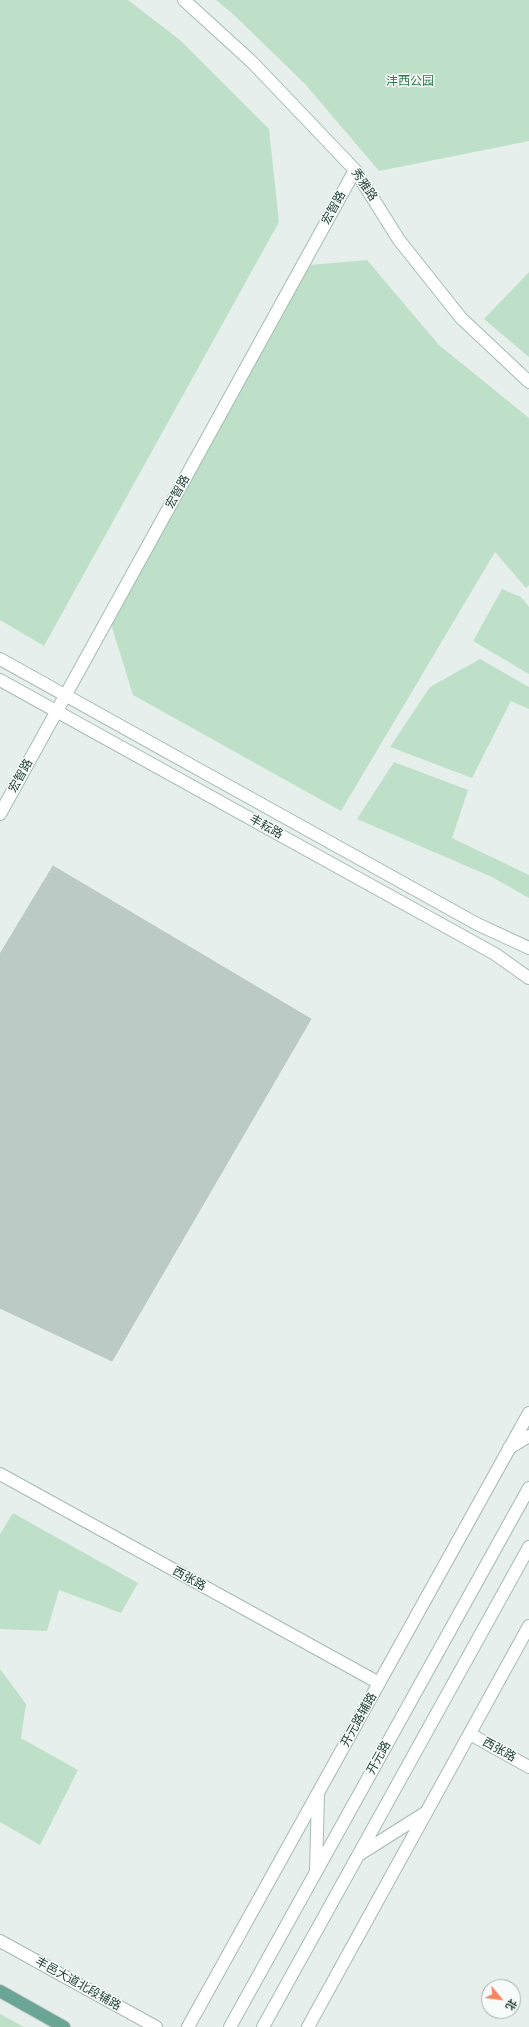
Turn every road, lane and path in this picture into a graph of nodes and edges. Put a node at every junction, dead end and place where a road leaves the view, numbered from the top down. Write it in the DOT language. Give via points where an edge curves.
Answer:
graph roads {
  1 [pos="184,0"];
  2 [pos="355,170"];
  3 [pos="529,382"];
  4 [pos="0,659"];
  5 [pos="0,680"];
  6 [pos="67,695"];
  7 [pos="57,712"];
  8 [pos="0,814"];
  9 [pos="529,948"];
  10 [pos="529,978"];
  11 [pos="529,1412"];
  12 [pos="529,1436"];
  13 [pos="509,1448"];
  14 [pos="0,1474"];
  15 [pos="529,1488"];
  16 [pos="529,1546"];
  17 [pos="529,1626"];
  18 [pos="379,1683"];
  19 [pos="470,1734"];
  20 [pos="529,1767"];
  21 [pos="318,1794"];
  22 [pos="425,1813"];
  23 [pos="358,1855"];
  24 [pos="316,1872"];
  25 [pos="0,1941"];
  26 [pos="0,1991"];
  27 [pos="64,2027"];
  28 [pos="156,2027"];
  29 [pos="188,2027"];
  30 [pos="230,2027"];
  31 [pos="264,2027"];
  32 [pos="308,2027"];
  1 -- 2 [label="street, 秀雅路" via="252,62"];
  2 -- 3 [label="street, 秀雅路" via="399,240 461,318"];
  2 -- 6 [label="street, 宏智路"];
  4 -- 6 [label="street, 丰耘路"];
  5 -- 7 [label="street, 丰耘路"];
  6 -- 7 [label="street, 宏智路"];
  6 -- 9 [label="street, 丰耘路" via="470,920"];
  7 -- 8 [label="street, 宏智路"];
  7 -- 10 [label="street, 丰耘路" via="495,954"];
  11 -- 13 [label="street, 开元路辅路"];
  12 -- 13 [label="street"];
  13 -- 18 [label="street, 开元路辅路"];
  14 -- 18 [label="street, 西张路"];
  15 -- 24 [label="street, 开元路"];
  16 -- 23 [label="street"];
  17 -- 19 [label="street"];
  18 -- 21 [label="street, 开元路辅路"];
  19 -- 20 [label="street, 西张路"];
  19 -- 22 [label="street"];
  21 -- 24 [label="street"];
  21 -- 29 [label="street, 开元路辅路"];
  22 -- 23 [label="street"];
  22 -- 32 [label="street"];
  23 -- 31 [label="street"];
  24 -- 30 [label="street, 开元路"];
  25 -- 28 [label="street, 丰邑大道北段辅路"];
  26 -- 27 [label="main road"];
}
